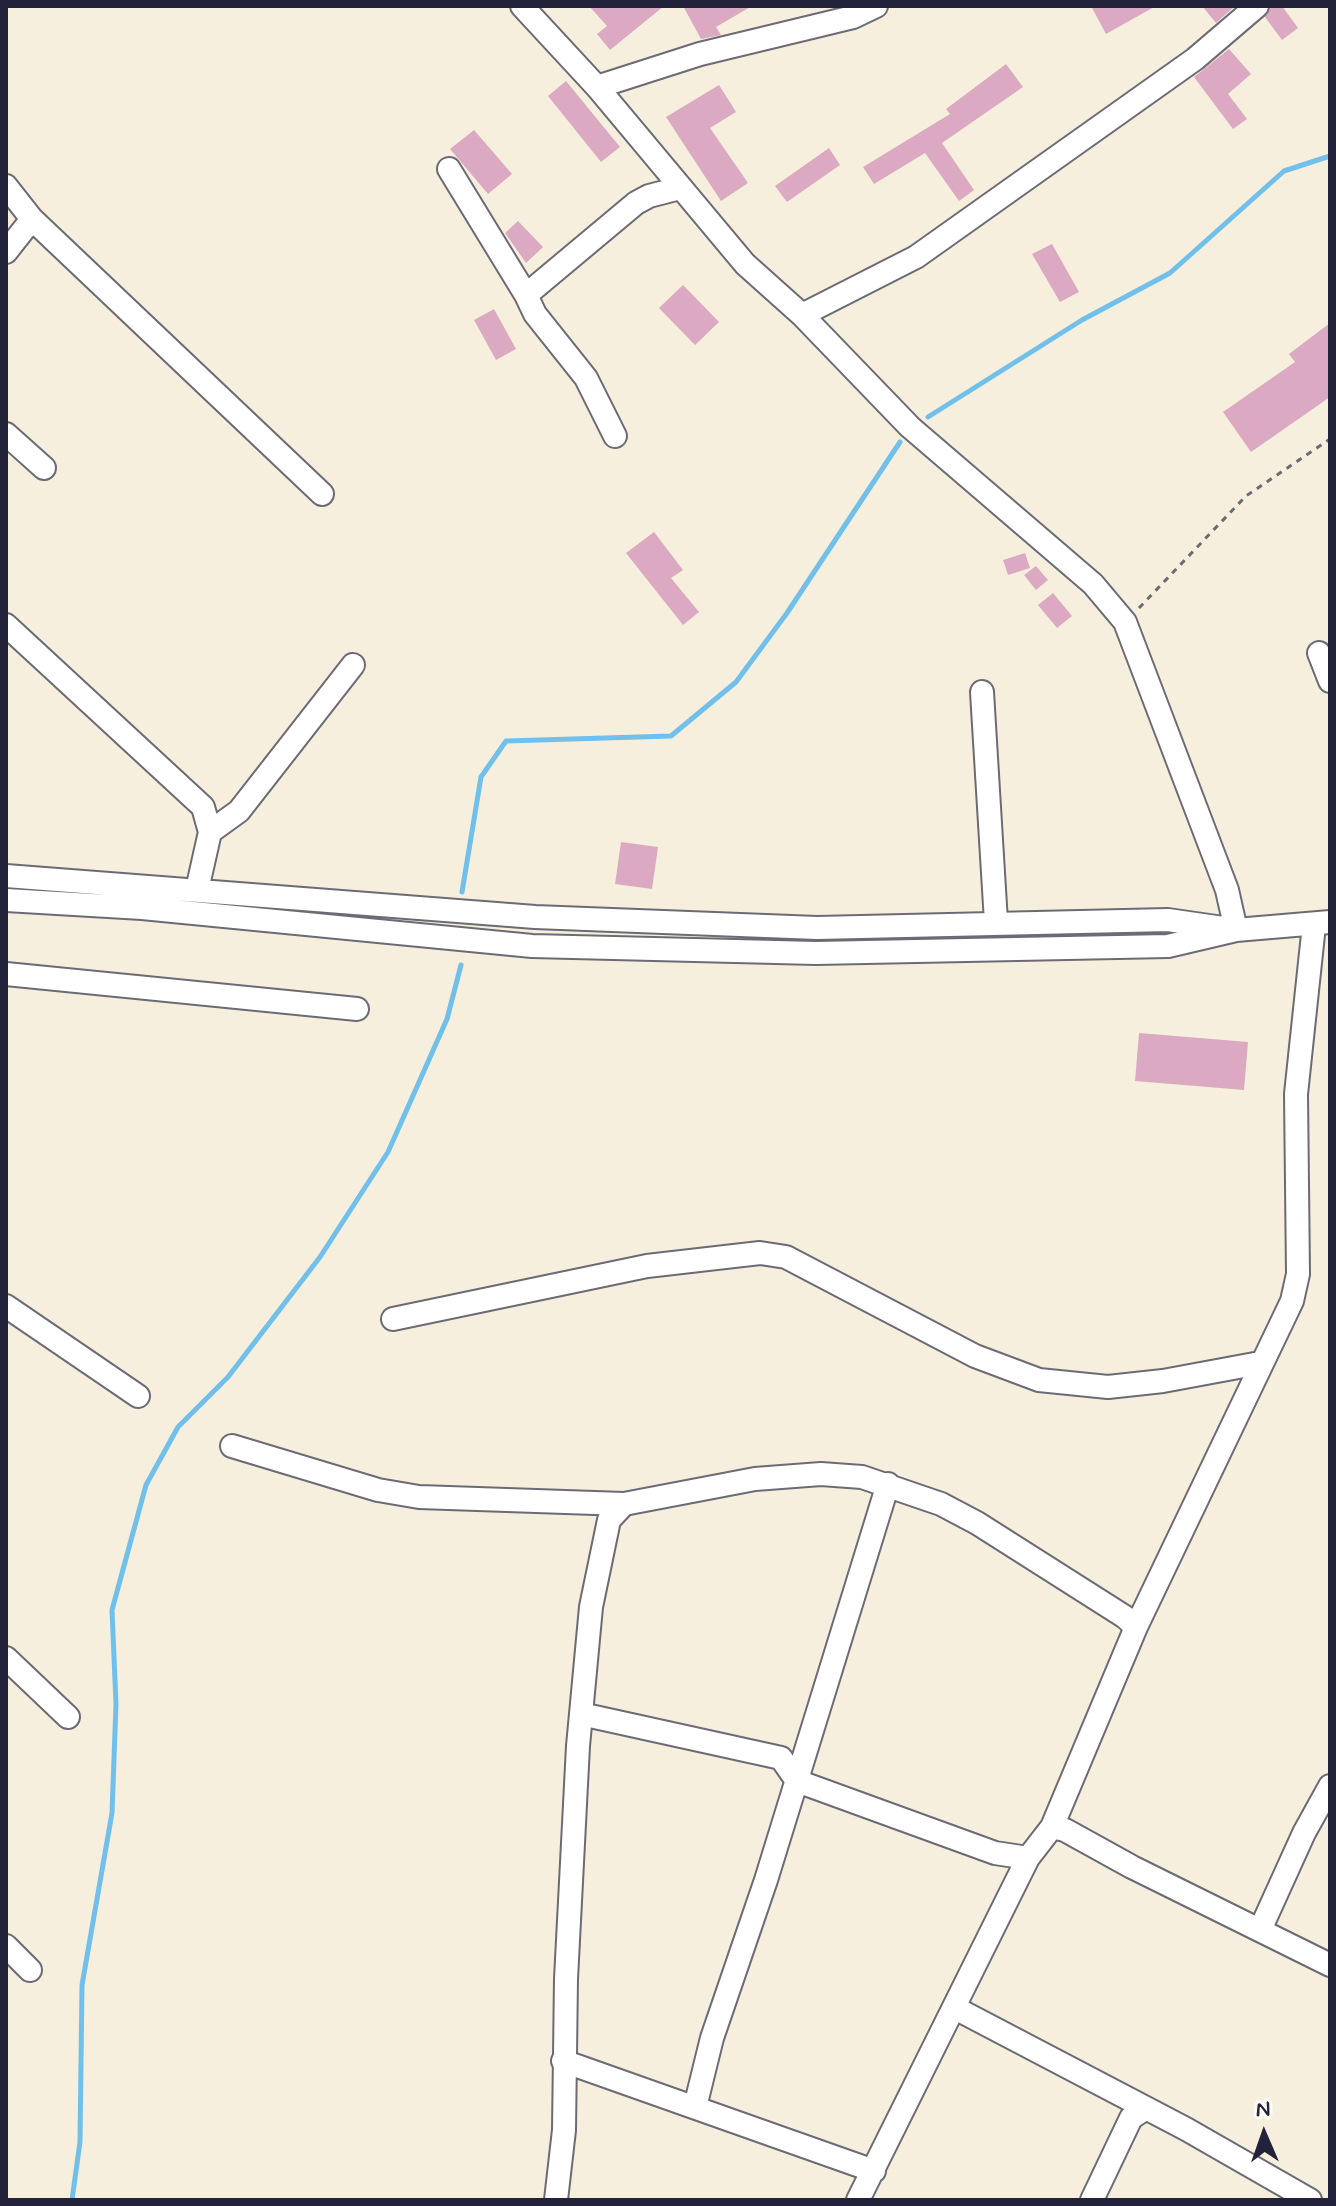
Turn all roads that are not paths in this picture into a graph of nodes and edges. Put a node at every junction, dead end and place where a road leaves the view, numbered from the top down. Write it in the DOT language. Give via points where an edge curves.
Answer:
graph roads {
  1 [pos="522,6"];
  2 [pos="876,6"];
  3 [pos="1257,6"];
  4 [pos="597,87"];
  5 [pos="449,169"];
  6 [pos="6,186"];
  7 [pos="680,188"];
  8 [pos="32,219"];
  9 [pos="6,252"];
  10 [pos="526,295"];
  11 [pos="802,315"];
  12 [pos="6,434"];
  13 [pos="615,436"];
  14 [pos="44,468"];
  15 [pos="322,494"];
  16 [pos="6,625"];
  17 [pos="1319,653"];
  18 [pos="353,665"];
  19 [pos="1330,681"];
  20 [pos="982,692"];
  21 [pos="210,832"];
  22 [pos="6,876"];
  23 [pos="197,890"];
  24 [pos="6,900"];
  25 [pos="996,922"];
  26 [pos="1322,923"];
  27 [pos="1236,930"];
  28 [pos="6,974"];
  29 [pos="357,1009"];
  30 [pos="6,1306"];
  31 [pos="393,1319"];
  32 [pos="1260,1363"];
  33 [pos="138,1396"];
  34 [pos="232,1446"];
  35 [pos="888,1484"];
  36 [pos="624,1504"];
  37 [pos="1136,1627"];
  38 [pos="6,1658"];
  39 [pos="581,1714"];
  40 [pos="68,1717"];
  41 [pos="797,1781"];
  42 [pos="1330,1786"];
  43 [pos="1052,1827"];
  44 [pos="1028,1858"];
  45 [pos="1260,1930"];
  46 [pos="6,1946"];
  47 [pos="1330,1965"];
  48 [pos="30,1970"];
  49 [pos="955,2008"];
  50 [pos="563,2061"];
  51 [pos="695,2107"];
  52 [pos="1146,2108"];
  53 [pos="874,2171"];
  54 [pos="556,2200"];
  55 [pos="858,2200"];
  56 [pos="1092,2200"];
  57 [pos="1310,2200"];
  1 -- 4 [label="street"];
  2 -- 4 [label="street" via="853,17 700,54"];
  3 -- 11 [label="street" via="1195,59 916,257"];
  4 -- 7 [label="street"];
  5 -- 10 [label="street"];
  6 -- 8 [label="street"];
  7 -- 10 [label="street" via="636,203"];
  7 -- 11 [label="street" via="735,255"];
  8 -- 9 [label="street"];
  8 -- 15 [label="street"];
  10 -- 13 [label="street" via="586,378"];
  11 -- 27 [label="street" via="910,427 1093,584 1125,622 1227,890"];
  12 -- 14 [label="street"];
  16 -- 21 [label="street" via="203,807"];
  17 -- 19 [label="street"];
  18 -- 21 [label="street" via="239,811"];
  20 -- 25 [label="street"];
  21 -- 23 [label="street"];
  22 -- 23 [label="street"];
  23 -- 25 [label="street" via="567,918 817,928"];
  24 -- 27 [label="street" via="532,946 816,953 1168,946"];
  25 -- 27 [label="street" via="1168,920"];
  26 -- 27 [label="street"];
  26 -- 32 [label="street" via="1296,1094 1298,1274 1292,1301"];
  28 -- 29 [label="street"];
  30 -- 33 [label="street"];
  31 -- 32 [label="street" via="647,1266 760,1253 786,1257 975,1356 1039,1380 1108,1387"];
  32 -- 37 [label="street"];
  34 -- 36 [label="street" via="378,1490 419,1497"];
  35 -- 36 [label="street" via="821,1474 755,1479"];
  35 -- 37 [label="street" via="977,1523"];
  35 -- 41 [label="street"];
  36 -- 39 [label="street" via="609,1520 604,1540 591,1607"];
  37 -- 43 [label="street"];
  38 -- 40 [label="street"];
  39 -- 41 [label="street" via="781,1758"];
  39 -- 50 [label="street"];
  41 -- 44 [label="street" via="995,1853"];
  41 -- 51 [label="street" via="712,2038"];
  42 -- 45 [label="street"];
  43 -- 44 [label="street"];
  43 -- 45 [label="street"];
  44 -- 49 [label="street"];
  45 -- 47 [label="street"];
  46 -- 48 [label="street"];
  49 -- 52 [label="street"];
  49 -- 53 [label="street"];
  50 -- 51 [label="street"];
  50 -- 54 [label="street" via="564,2130"];
  51 -- 53 [label="street"];
  52 -- 56 [label="street" via="1131,2118"];
  52 -- 57 [label="street"];
  53 -- 55 [label="street"];
}
